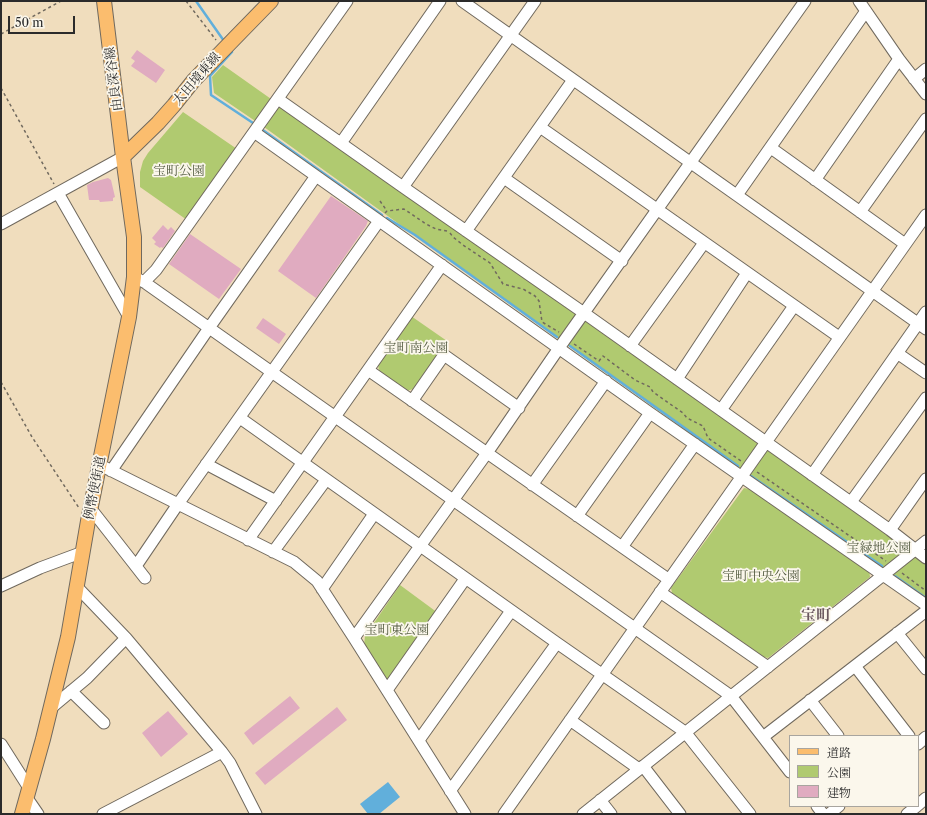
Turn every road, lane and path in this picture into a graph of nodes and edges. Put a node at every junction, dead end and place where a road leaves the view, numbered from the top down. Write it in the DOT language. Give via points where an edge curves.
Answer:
graph roads {
  1 [pos="61,1"];
  2 [pos="104,1"];
  3 [pos="186,1"];
  4 [pos="271,1"];
  5 [pos="347,1"];
  6 [pos="440,1"];
  7 [pos="462,1"];
  8 [pos="535,1"];
  9 [pos="805,1"];
  10 [pos="859,1"];
  11 [pos="866,11"];
  12 [pos="1,34"];
  13 [pos="511,35"];
  14 [pos="226,47"];
  15 [pos="899,59"];
  16 [pos="926,69"];
  17 [pos="914,79"];
  18 [pos="573,80"];
  19 [pos="1,88"];
  20 [pos="926,94"];
  21 [pos="278,99"];
  22 [pos="926,120"];
  23 [pos="540,127"];
  24 [pos="254,132"];
  25 [pos="341,143"];
  26 [pos="770,148"];
  27 [pos="123,157"];
  28 [pos="691,163"];
  29 [pos="316,176"];
  30 [pos="504,178"];
  31 [pos="815,180"];
  32 [pos="403,187"];
  33 [pos="58,193"];
  34 [pos="737,195"];
  35 [pos="380,201"];
  36 [pos="658,210"];
  37 [pos="386,211"];
  38 [pos="860,212"];
  39 [pos="926,215"];
  40 [pos="379,221"];
  41 [pos="1,224"];
  42 [pos="466,231"];
  43 [pos="704,243"];
  44 [pos="905,244"];
  45 [pos="622,261"];
  46 [pos="442,265"];
  47 [pos="747,273"];
  48 [pos="139,279"];
  49 [pos="872,291"];
  50 [pos="794,306"];
  51 [pos="926,312"];
  52 [pos="584,313"];
  53 [pos="128,317"];
  54 [pos="922,327"];
  55 [pos="209,328"];
  56 [pos="839,337"];
  57 [pos="566,338"];
  58 [pos="630,346"];
  59 [pos="559,348"];
  60 [pos="897,353"];
  61 [pos="368,370"];
  62 [pos="272,372"];
  63 [pos="926,373"];
  64 [pos="676,379"];
  65 [pos="606,381"];
  66 [pos="1,382"];
  67 [pos="926,398"];
  68 [pos="412,401"];
  69 [pos="519,408"];
  70 [pos="721,410"];
  71 [pos="650,413"];
  72 [pos="335,417"];
  73 [pos="240,418"];
  74 [pos="766,442"];
  75 [pos="695,444"];
  76 [pos="487,453"];
  77 [pos="302,463"];
  78 [pos="206,464"];
  79 [pos="748,466"];
  80 [pos="105,468"];
  81 [pos="812,475"];
  82 [pos="741,476"];
  83 [pos="926,479"];
  84 [pos="326,480"];
  85 [pos="532,485"];
  86 [pos="922,493"];
  87 [pos="453,500"];
  88 [pos="276,501"];
  89 [pos="851,502"];
  90 [pos="178,504"];
  91 [pos="374,514"];
  92 [pos="89,515"];
  93 [pos="577,516"];
  94 [pos="890,530"];
  95 [pos="248,540"];
  96 [pos="926,541"];
  97 [pos="420,547"];
  98 [pos="622,547"];
  99 [pos="915,550"];
  100 [pos="83,552"];
  101 [pos="273,552"];
  102 [pos="926,558"];
  103 [pos="136,566"];
  104 [pos="894,567"];
  105 [pos="884,575"];
  106 [pos="145,578"];
  107 [pos="466,579"];
  108 [pos="668,579"];
  109 [pos="1,586"];
  110 [pos="77,587"];
  111 [pos="322,589"];
  112 [pos="926,591"];
  113 [pos="660,592"];
  114 [pos="926,605"];
  115 [pos="511,611"];
  116 [pos="926,611"];
  117 [pos="635,627"];
  118 [pos="897,633"];
  119 [pos="126,638"];
  120 [pos="354,638"];
  121 [pos="556,643"];
  122 [pos="855,666"];
  123 [pos="768,667"];
  124 [pos="926,669"];
  125 [pos="602,675"];
  126 [pos="387,690"];
  127 [pos="71,691"];
  128 [pos="731,696"];
  129 [pos="810,700"];
  130 [pos="51,708"];
  131 [pos="570,720"];
  132 [pos="104,723"];
  133 [pos="685,732"];
  134 [pos="837,735"];
  135 [pos="908,735"];
  136 [pos="763,737"];
  137 [pos="418,740"];
  138 [pos="1,744"];
  139 [pos="222,752"];
  140 [pos="641,768"];
  141 [pos="789,771"];
  142 [pos="450,791"];
  143 [pos="28,793"];
  144 [pos="600,800"];
  145 [pos="838,807"];
  146 [pos="915,807"];
  147 [pos="22,814"];
  148 [pos="38,814"];
  149 [pos="103,814"];
  150 [pos="256,814"];
  151 [pos="465,814"];
  152 [pos="504,814"];
  153 [pos="582,814"];
  154 [pos="611,814"];
  155 [pos="680,814"];
  156 [pos="750,814"];
  157 [pos="829,814"];
  158 [pos="906,814"];
  1 -- 12 [label="path"];
  2 -- 27 [label="main road, 由良深谷線"];
  3 -- 14 [label="path"];
  4 -- 14 [label="main road, 太田境東線"];
  5 -- 21 [label="street"];
  6 -- 25 [label="street"];
  7 -- 13 [label="street"];
  8 -- 13 [label="street"];
  9 -- 28 [label="street"];
  10 -- 11 [label="street"];
  11 -- 15 [label="street"];
  11 -- 26 [label="street"];
  13 -- 18 [label="street"];
  13 -- 32 [label="street"];
  14 -- 27 [label="main road, 太田境東線"];
  15 -- 17 [label="street"];
  15 -- 31 [label="street"];
  16 -- 17 [label="street"];
  17 -- 20 [label="street"];
  18 -- 23 [label="street"];
  18 -- 28 [label="street"];
  19 -- 33 [label="path"];
  21 -- 24 [label="street"];
  21 -- 25 [label="street"];
  22 -- 38 [label="street"];
  23 -- 30 [label="street"];
  23 -- 36 [label="street"];
  24 -- 29 [label="street"];
  24 -- 48 [label="street" via="156,270"];
  25 -- 32 [label="street"];
  26 -- 31 [label="street"];
  26 -- 34 [label="street"];
  27 -- 33 [label="street"];
  27 -- 48 [label="main road, 例幣使街道"];
  28 -- 34 [label="street"];
  28 -- 36 [label="street"];
  29 -- 40 [label="street"];
  29 -- 55 [label="street"];
  30 -- 42 [label="street"];
  30 -- 45 [label="street"];
  31 -- 38 [label="street"];
  32 -- 42 [label="street"];
  33 -- 41 [label="street"];
  33 -- 53 [label="street"];
  34 -- 49 [label="street"];
  35 -- 37 [label="path"];
  36 -- 43 [label="street"];
  36 -- 45 [label="street"];
  37 -- 40 [label="path"];
  37 -- 57 [label="path" via="404,209 436,229 449,231 453,237 490,263 503,284 523,289 535,296 539,301 542,322"];
  38 -- 44 [label="street"];
  39 -- 44 [label="street"];
  40 -- 46 [label="street"];
  40 -- 62 [label="street"];
  42 -- 52 [label="street"];
  43 -- 47 [label="street"];
  43 -- 58 [label="street"];
  44 -- 49 [label="street"];
  45 -- 52 [label="street"];
  46 -- 59 [label="street"];
  46 -- 61 [label="street"];
  47 -- 50 [label="street"];
  47 -- 64 [label="street"];
  48 -- 53 [label="main road, 例幣使街道"];
  48 -- 55 [label="street"];
  49 -- 54 [label="street"];
  49 -- 56 [label="street"];
  50 -- 56 [label="street"];
  50 -- 70 [label="street"];
  51 -- 54 [label="street"];
  52 -- 57 [label="street"];
  52 -- 58 [label="street"];
  53 -- 80 [label="main road, 例幣使街道"];
  54 -- 60 [label="street"];
  55 -- 62 [label="street"];
  55 -- 80 [label="street"];
  56 -- 74 [label="street"];
  57 -- 59 [label="street"];
  57 -- 79 [label="path" via="599,361 603,356 635,380 650,387 687,418 703,426 708,438"];
  58 -- 64 [label="street"];
  59 -- 65 [label="street"];
  59 -- 69 [label="street"];
  60 -- 63 [label="street"];
  60 -- 81 [label="street"];
  61 -- 68 [label="street"];
  61 -- 72 [label="street"];
  62 -- 72 [label="street"];
  62 -- 73 [label="street"];
  64 -- 70 [label="street"];
  65 -- 71 [label="street"];
  65 -- 85 [label="street"];
  66 -- 92 [label="path" via="32,437"];
  67 -- 89 [label="street"];
  68 -- 69 [label="street" via="444,355"];
  68 -- 76 [label="street"];
  69 -- 76 [label="street"];
  70 -- 74 [label="street"];
  71 -- 75 [label="street"];
  71 -- 93 [label="street"];
  72 -- 77 [label="street"];
  72 -- 87 [label="street"];
  73 -- 77 [label="street"];
  73 -- 78 [label="street"];
  74 -- 79 [label="street"];
  74 -- 81 [label="street"];
  75 -- 82 [label="street"];
  75 -- 98 [label="street"];
  76 -- 85 [label="street"];
  76 -- 87 [label="street"];
  77 -- 84 [label="street"];
  77 -- 88 [label="street"];
  78 -- 88 [label="street"];
  78 -- 90 [label="street"];
  79 -- 82 [label="street"];
  79 -- 104 [label="path"];
  80 -- 90 [label="street"];
  80 -- 92 [label="main road, 例幣使街道"];
  81 -- 89 [label="street"];
  82 -- 105 [label="street"];
  82 -- 108 [label="street"];
  83 -- 86 [label="street"];
  84 -- 91 [label="street"];
  84 -- 101 [label="street"];
  85 -- 93 [label="street"];
  86 -- 94 [label="street"];
  87 -- 97 [label="street"];
  87 -- 117 [label="street"];
  88 -- 95 [label="street"];
  89 -- 94 [label="street"];
  90 -- 95 [label="street"];
  90 -- 103 [label="street"];
  91 -- 97 [label="street"];
  91 -- 111 [label="street"];
  92 -- 100 [label="main road, 例幣使街道"];
  92 -- 103 [label="street"];
  93 -- 98 [label="street"];
  94 -- 99 [label="street"];
  95 -- 101 [label="street"];
  96 -- 99 [label="street"];
  97 -- 107 [label="street"];
  97 -- 120 [label="street"];
  98 -- 108 [label="street"];
  99 -- 102 [label="street"];
  99 -- 104 [label="street"];
  100 -- 109 [label="street"];
  100 -- 110 [label="main road, 例幣使街道"];
  101 -- 111 [label="street" via="306,571"];
  103 -- 106 [label="street"];
  104 -- 105 [label="street"];
  104 -- 112 [label="path"];
  105 -- 114 [label="street"];
  105 -- 123 [label="street"];
  107 -- 115 [label="street"];
  107 -- 126 [label="street"];
  108 -- 113 [label="street"];
  110 -- 119 [label="street"];
  110 -- 130 [label="main road, 例幣使街道"];
  111 -- 120 [label="street"];
  113 -- 117 [label="street"];
  113 -- 123 [label="street"];
  115 -- 121 [label="street"];
  115 -- 137 [label="street"];
  116 -- 118 [label="street"];
  117 -- 125 [label="street"];
  117 -- 128 [label="street"];
  118 -- 122 [label="street"];
  118 -- 124 [label="street"];
  119 -- 127 [label="street"];
  119 -- 139 [label="street"];
  120 -- 126 [label="street"];
  121 -- 125 [label="street"];
  121 -- 142 [label="street"];
  122 -- 129 [label="street"];
  122 -- 135 [label="street"];
  123 -- 128 [label="street"];
  125 -- 131 [label="street"];
  125 -- 133 [label="street"];
  126 -- 137 [label="street"];
  127 -- 130 [label="street"];
  127 -- 132 [label="street"];
  128 -- 133 [label="street"];
  128 -- 136 [label="street"];
  129 -- 134 [label="street"];
  129 -- 136 [label="street"];
  130 -- 143 [label="main road, 例幣使街道"];
  131 -- 140 [label="street"];
  131 -- 152 [label="street"];
  133 -- 140 [label="street"];
  133 -- 156 [label="street"];
  136 -- 141 [label="street"];
  137 -- 142 [label="street"];
  138 -- 143 [label="street"];
  139 -- 149 [label="street"];
  139 -- 150 [label="street"];
  140 -- 144 [label="street"];
  140 -- 155 [label="street"];
  142 -- 151 [label="street"];
  143 -- 147 [label="main road, 例幣使街道"];
  143 -- 148 [label="street"];
  144 -- 153 [label="street"];
  144 -- 154 [label="street"];
  145 -- 157 [label="street"];
  146 -- 158 [label="street"];
}
